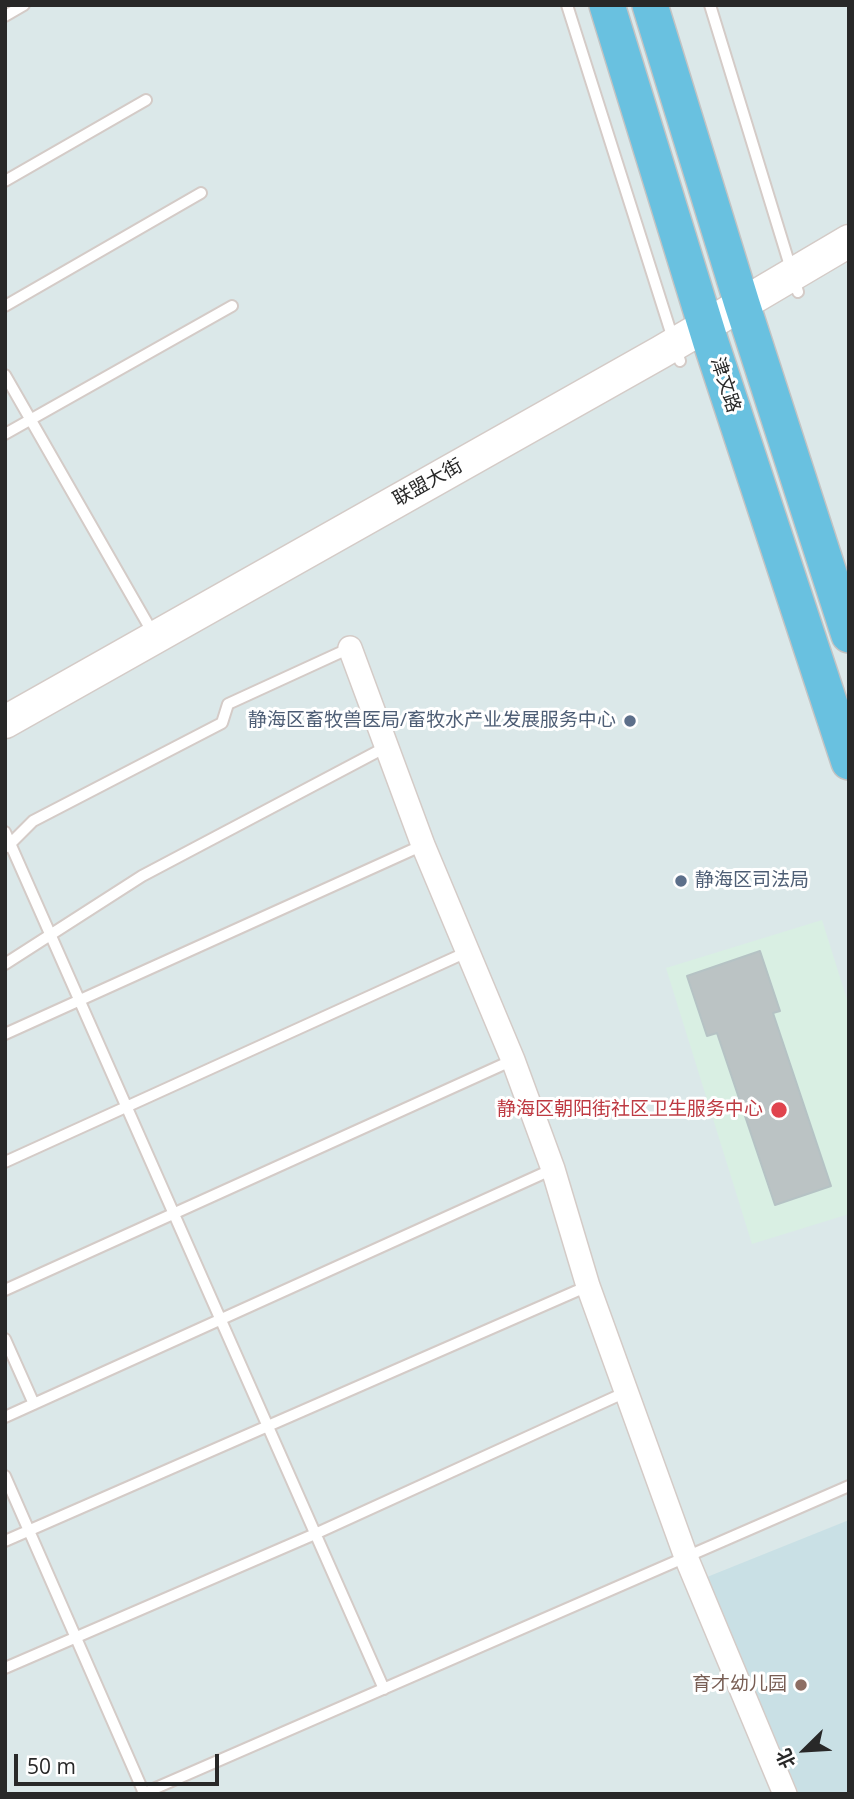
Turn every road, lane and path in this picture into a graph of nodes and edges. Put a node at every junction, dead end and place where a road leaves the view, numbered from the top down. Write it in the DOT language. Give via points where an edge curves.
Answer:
graph roads {
  1 [pos="24,5"];
  2 [pos="567,5"];
  3 [pos="607,5"];
  4 [pos="650,5"];
  5 [pos="710,5"];
  6 [pos="5,16"];
  7 [pos="146,100"];
  8 [pos="5,181"];
  9 [pos="201,193"];
  10 [pos="849,241"];
  11 [pos="849,261"];
  12 [pos="795,283"];
  13 [pos="5,306"];
  14 [pos="232,306"];
  15 [pos="745,313"];
  16 [pos="708,334"];
  17 [pos="677,352"];
  18 [pos="5,375"];
  19 [pos="30,419"];
  20 [pos="5,434"];
  21 [pos="849,635"];
  22 [pos="158,642"];
  23 [pos="350,648"];
  24 [pos="5,722"];
  25 [pos="5,736"];
  26 [pos="386,747"];
  27 [pos="849,762"];
  28 [pos="5,832"];
  29 [pos="423,845"];
  30 [pos="8,847"];
  31 [pos="50,934"];
  32 [pos="467,952"];
  33 [pos="5,964"];
  34 [pos="80,1000"];
  35 [pos="5,1034"];
  36 [pos="513,1060"];
  37 [pos="127,1106"];
  38 [pos="5,1162"];
  39 [pos="553,1169"];
  40 [pos="174,1214"];
  41 [pos="588,1286"];
  42 [pos="5,1290"];
  43 [pos="220,1320"];
  44 [pos="5,1339"];
  45 [pos="626,1392"];
  46 [pos="34,1404"];
  47 [pos="5,1416"];
  48 [pos="268,1426"];
  49 [pos="5,1476"];
  50 [pos="849,1486"];
  51 [pos="29,1530"];
  52 [pos="315,1534"];
  53 [pos="5,1541"];
  54 [pos="686,1557"];
  55 [pos="76,1637"];
  56 [pos="5,1668"];
  57 [pos="384,1689"];
  58 [pos="143,1793"];
  59 [pos="785,1794"];
  1 -- 6 [label="lane"];
  2 -- 17 [label="lane"];
  3 -- 16 [label="main road, 津文路"];
  4 -- 15 [label="main road"];
  5 -- 12 [label="lane"];
  7 -- 8 [label="lane"];
  9 -- 13 [label="lane"];
  10 -- 12 [label="main road"];
  11 -- 12 [label="main road"];
  12 -- 15 [label="main road, 联盟大街"];
  14 -- 19 [label="lane"];
  15 -- 16 [label="main road, 联盟大街"];
  15 -- 21 [label="main road"];
  16 -- 17 [label="main road, 联盟大街"];
  16 -- 27 [label="main road, 津文路"];
  17 -- 22 [label="main road, 联盟大街"];
  18 -- 19 [label="lane"];
  19 -- 20 [label="lane"];
  19 -- 22 [label="lane"];
  22 -- 24 [label="main road, 联盟大街"];
  22 -- 25 [label="main road"];
  23 -- 26 [label="street"];
  23 -- 30 [label="lane" via="228,705 222,723 33,821"];
  26 -- 29 [label="street"];
  26 -- 31 [label="lane" via="142,876"];
  28 -- 30 [label="lane"];
  29 -- 32 [label="street"];
  29 -- 34 [label="lane"];
  30 -- 31 [label="lane"];
  31 -- 33 [label="lane"];
  31 -- 34 [label="lane"];
  32 -- 36 [label="street"];
  32 -- 37 [label="lane"];
  34 -- 35 [label="lane"];
  34 -- 37 [label="lane"];
  36 -- 39 [label="street"];
  36 -- 40 [label="lane"];
  37 -- 38 [label="lane"];
  37 -- 40 [label="lane"];
  39 -- 41 [label="street"];
  39 -- 43 [label="lane"];
  40 -- 42 [label="lane"];
  40 -- 43 [label="lane"];
  41 -- 45 [label="street"];
  41 -- 48 [label="lane"];
  43 -- 46 [label="lane"];
  43 -- 48 [label="lane"];
  44 -- 46 [label="lane"];
  45 -- 52 [label="lane"];
  45 -- 54 [label="street"];
  46 -- 47 [label="lane"];
  48 -- 51 [label="lane"];
  48 -- 52 [label="lane"];
  49 -- 51 [label="lane"];
  50 -- 54 [label="lane"];
  51 -- 53 [label="lane"];
  51 -- 55 [label="lane"];
  52 -- 55 [label="lane"];
  52 -- 57 [label="lane"];
  54 -- 57 [label="lane"];
  54 -- 59 [label="street"];
  55 -- 56 [label="lane"];
  55 -- 58 [label="lane"];
  57 -- 58 [label="lane"];
}
